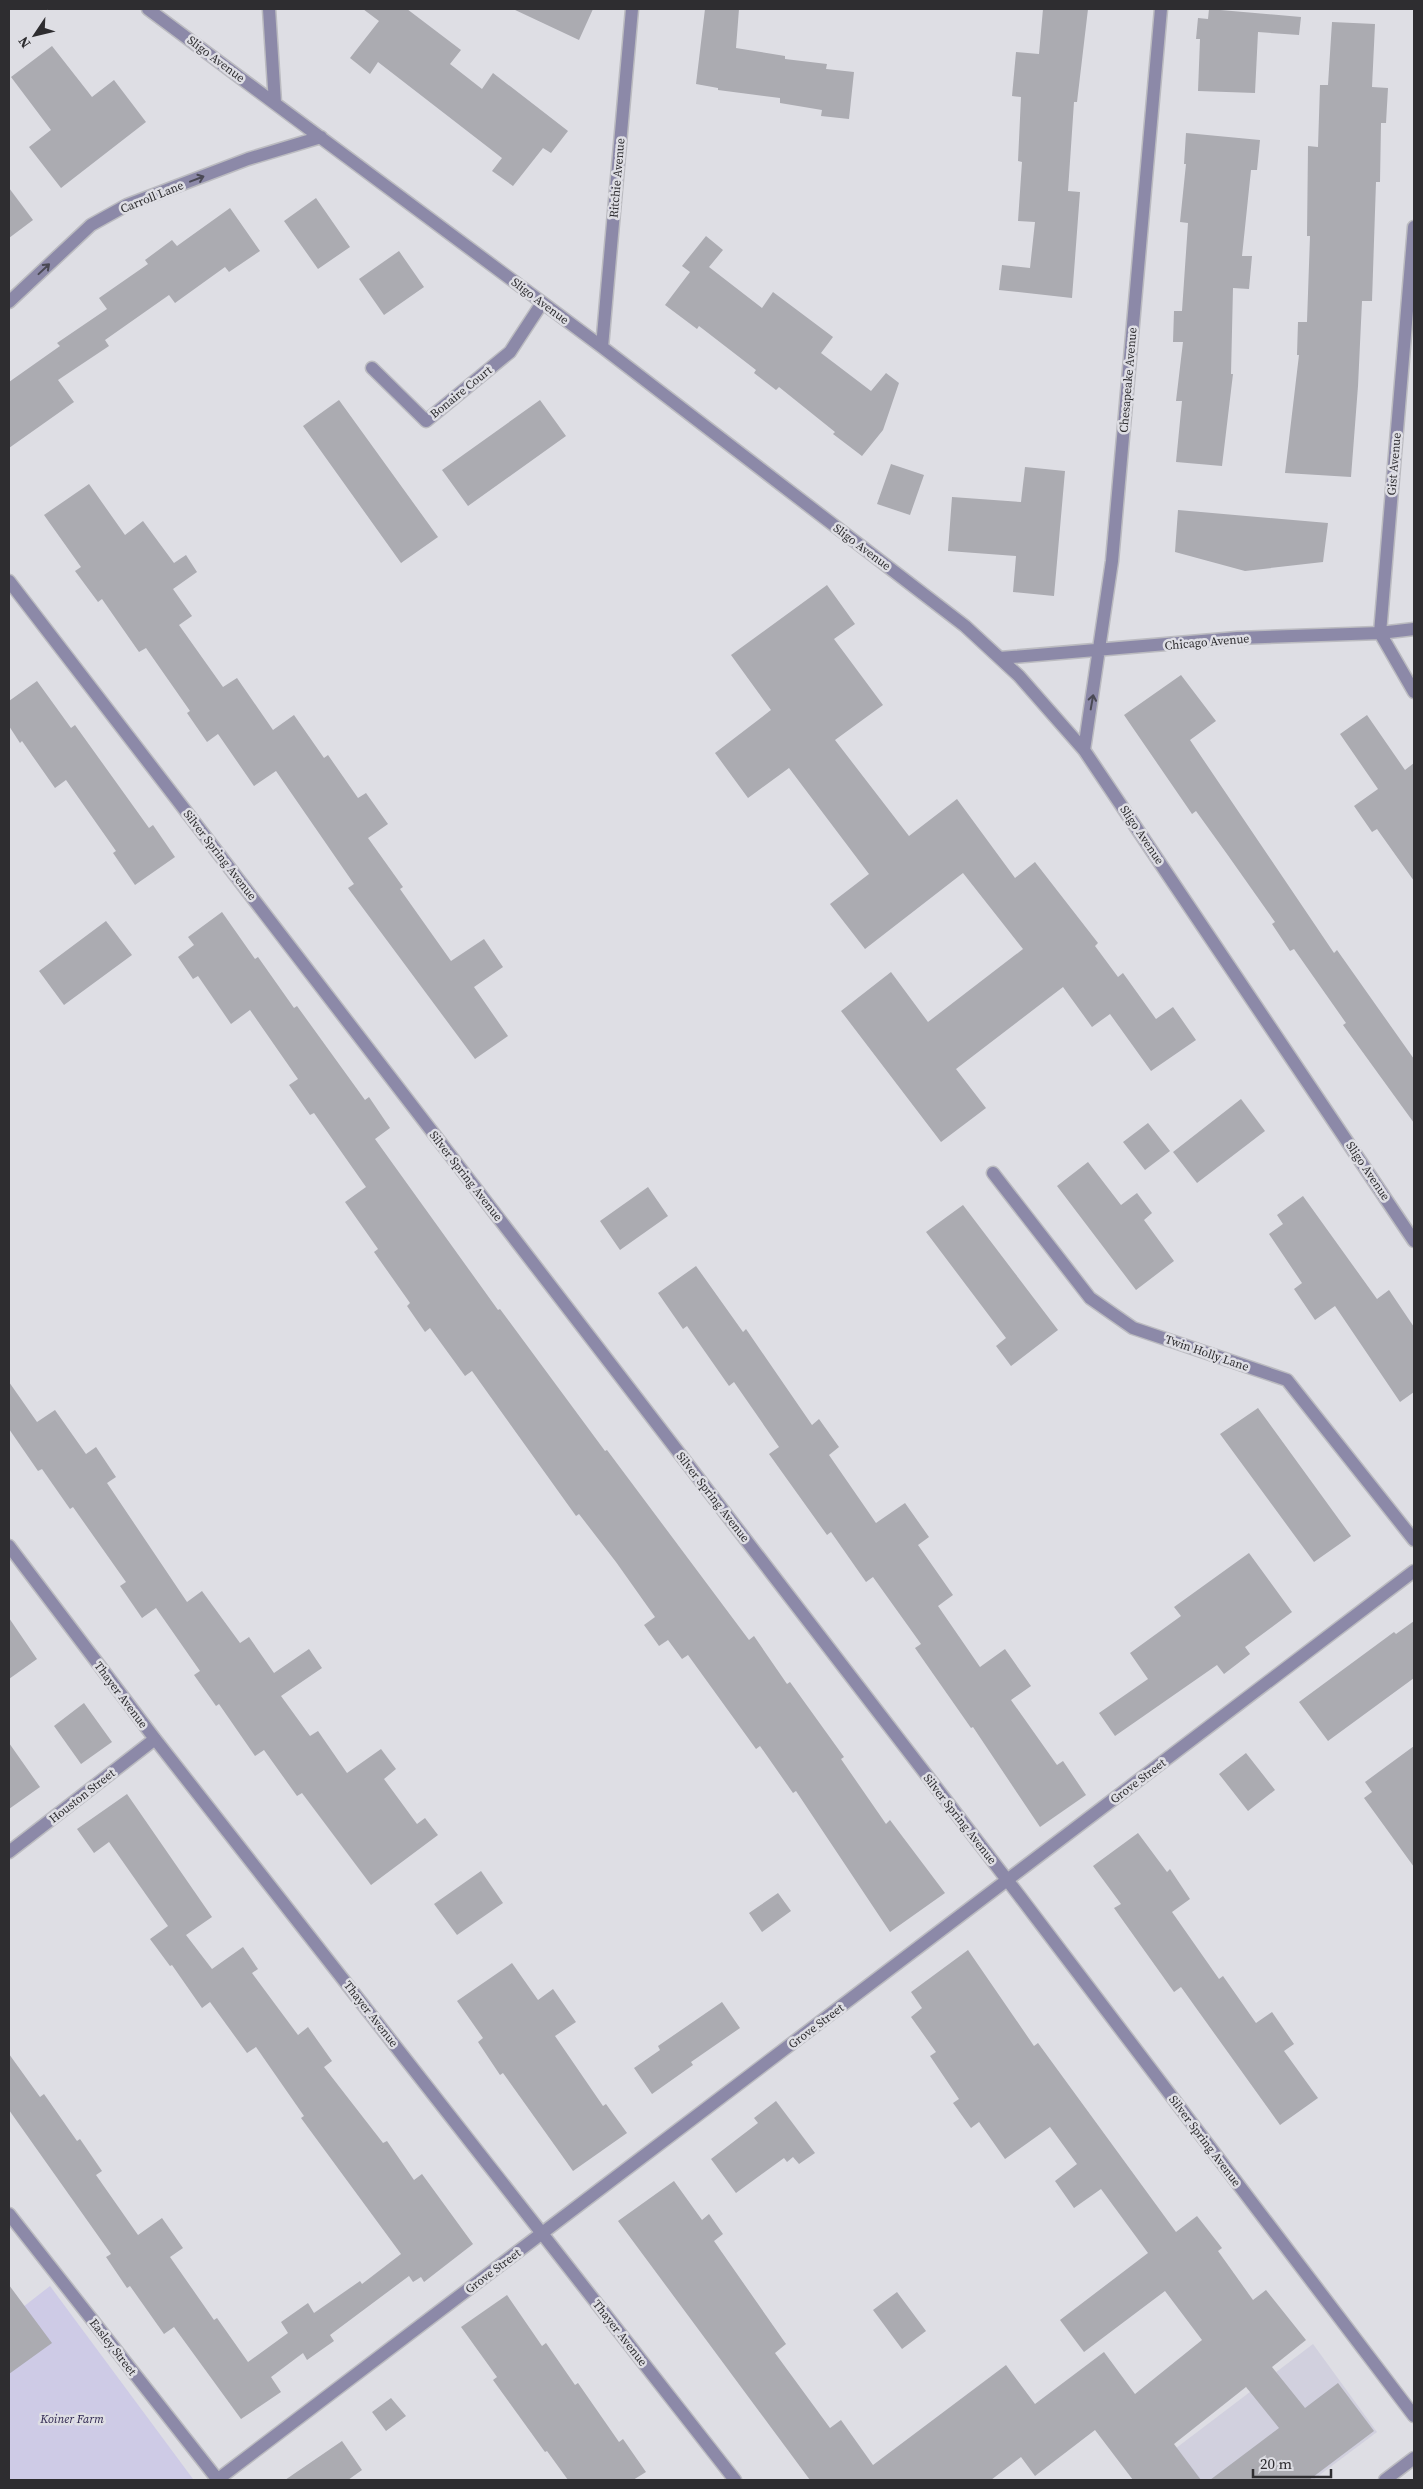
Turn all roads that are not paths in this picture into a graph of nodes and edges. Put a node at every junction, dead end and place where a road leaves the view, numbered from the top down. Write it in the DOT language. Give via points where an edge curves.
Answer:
graph roads {
  1 [pos="148,9"];
  2 [pos="269,9"];
  3 [pos="632,9"];
  4 [pos="1161,9"];
  5 [pos="275,103"];
  6 [pos="321,137"];
  7 [pos="1414,227"];
  8 [pos="9,302"];
  9 [pos="542,302"];
  10 [pos="602,347"];
  11 [pos="372,368"];
  12 [pos="9,581"];
  13 [pos="1414,629"];
  14 [pos="1380,633"];
  15 [pos="1100,652"];
  16 [pos="1000,658"];
  17 [pos="1414,692"];
  18 [pos="1084,750"];
  19 [pos="993,1173"];
  20 [pos="1414,1241"];
  21 [pos="1414,1540"];
  22 [pos="9,1546"];
  23 [pos="1414,1571"];
  24 [pos="155,1739"];
  25 [pos="9,1852"];
  26 [pos="1007,1880"];
  27 [pos="9,2214"];
  28 [pos="543,2233"];
  29 [pos="1414,2416"];
  30 [pos="1414,2458"];
  31 [pos="217,2480"];
  32 [pos="735,2480"];
  33 [pos="1385,2480"];
  1 -- 5 [label="street, Sligo Avenue"];
  2 -- 5 [label="street"];
  3 -- 10 [label="street, Ritchie Avenue"];
  4 -- 15 [label="street, Chesapeake Avenue" via="1112,561"];
  5 -- 6 [label="street, Sligo Avenue"];
  8 -- 6 [label="street, Carroll Lane, one-way" via="91,225 127,205 248,159"];
  6 -- 9 [label="street, Sligo Avenue"];
  7 -- 14 [label="street, Gist Avenue"];
  9 -- 10 [label="street, Sligo Avenue"];
  9 -- 11 [label="street, Bonaire Court" via="510,352 426,421"];
  10 -- 16 [label="street, Sligo Avenue" via="965,626"];
  12 -- 26 [label="street, Silver Spring Avenue"];
  13 -- 14 [label="street, Chicago Avenue"];
  14 -- 15 [label="street, Chicago Avenue" via="1237,638"];
  14 -- 17 [label="street"];
  15 -- 16 [label="street, Chicago Avenue"];
  18 -- 15 [label="street, Chesapeake Avenue, one-way"];
  16 -- 18 [label="street, Sligo Avenue"];
  18 -- 20 [label="street, Sligo Avenue"];
  19 -- 21 [label="street, Twin Holly Lane" via="1090,1298 1133,1328 1288,1380"];
  22 -- 24 [label="street, Thayer Avenue"];
  23 -- 26 [label="street, Grove Street"];
  24 -- 25 [label="street, Houston Street"];
  24 -- 28 [label="street, Thayer Avenue"];
  26 -- 28 [label="street, Grove Street"];
  26 -- 29 [label="street, Silver Spring Avenue"];
  27 -- 31 [label="street, Easley Street"];
  28 -- 31 [label="street, Grove Street"];
  28 -- 32 [label="street, Thayer Avenue"];
  30 -- 33 [label="street"];
}
